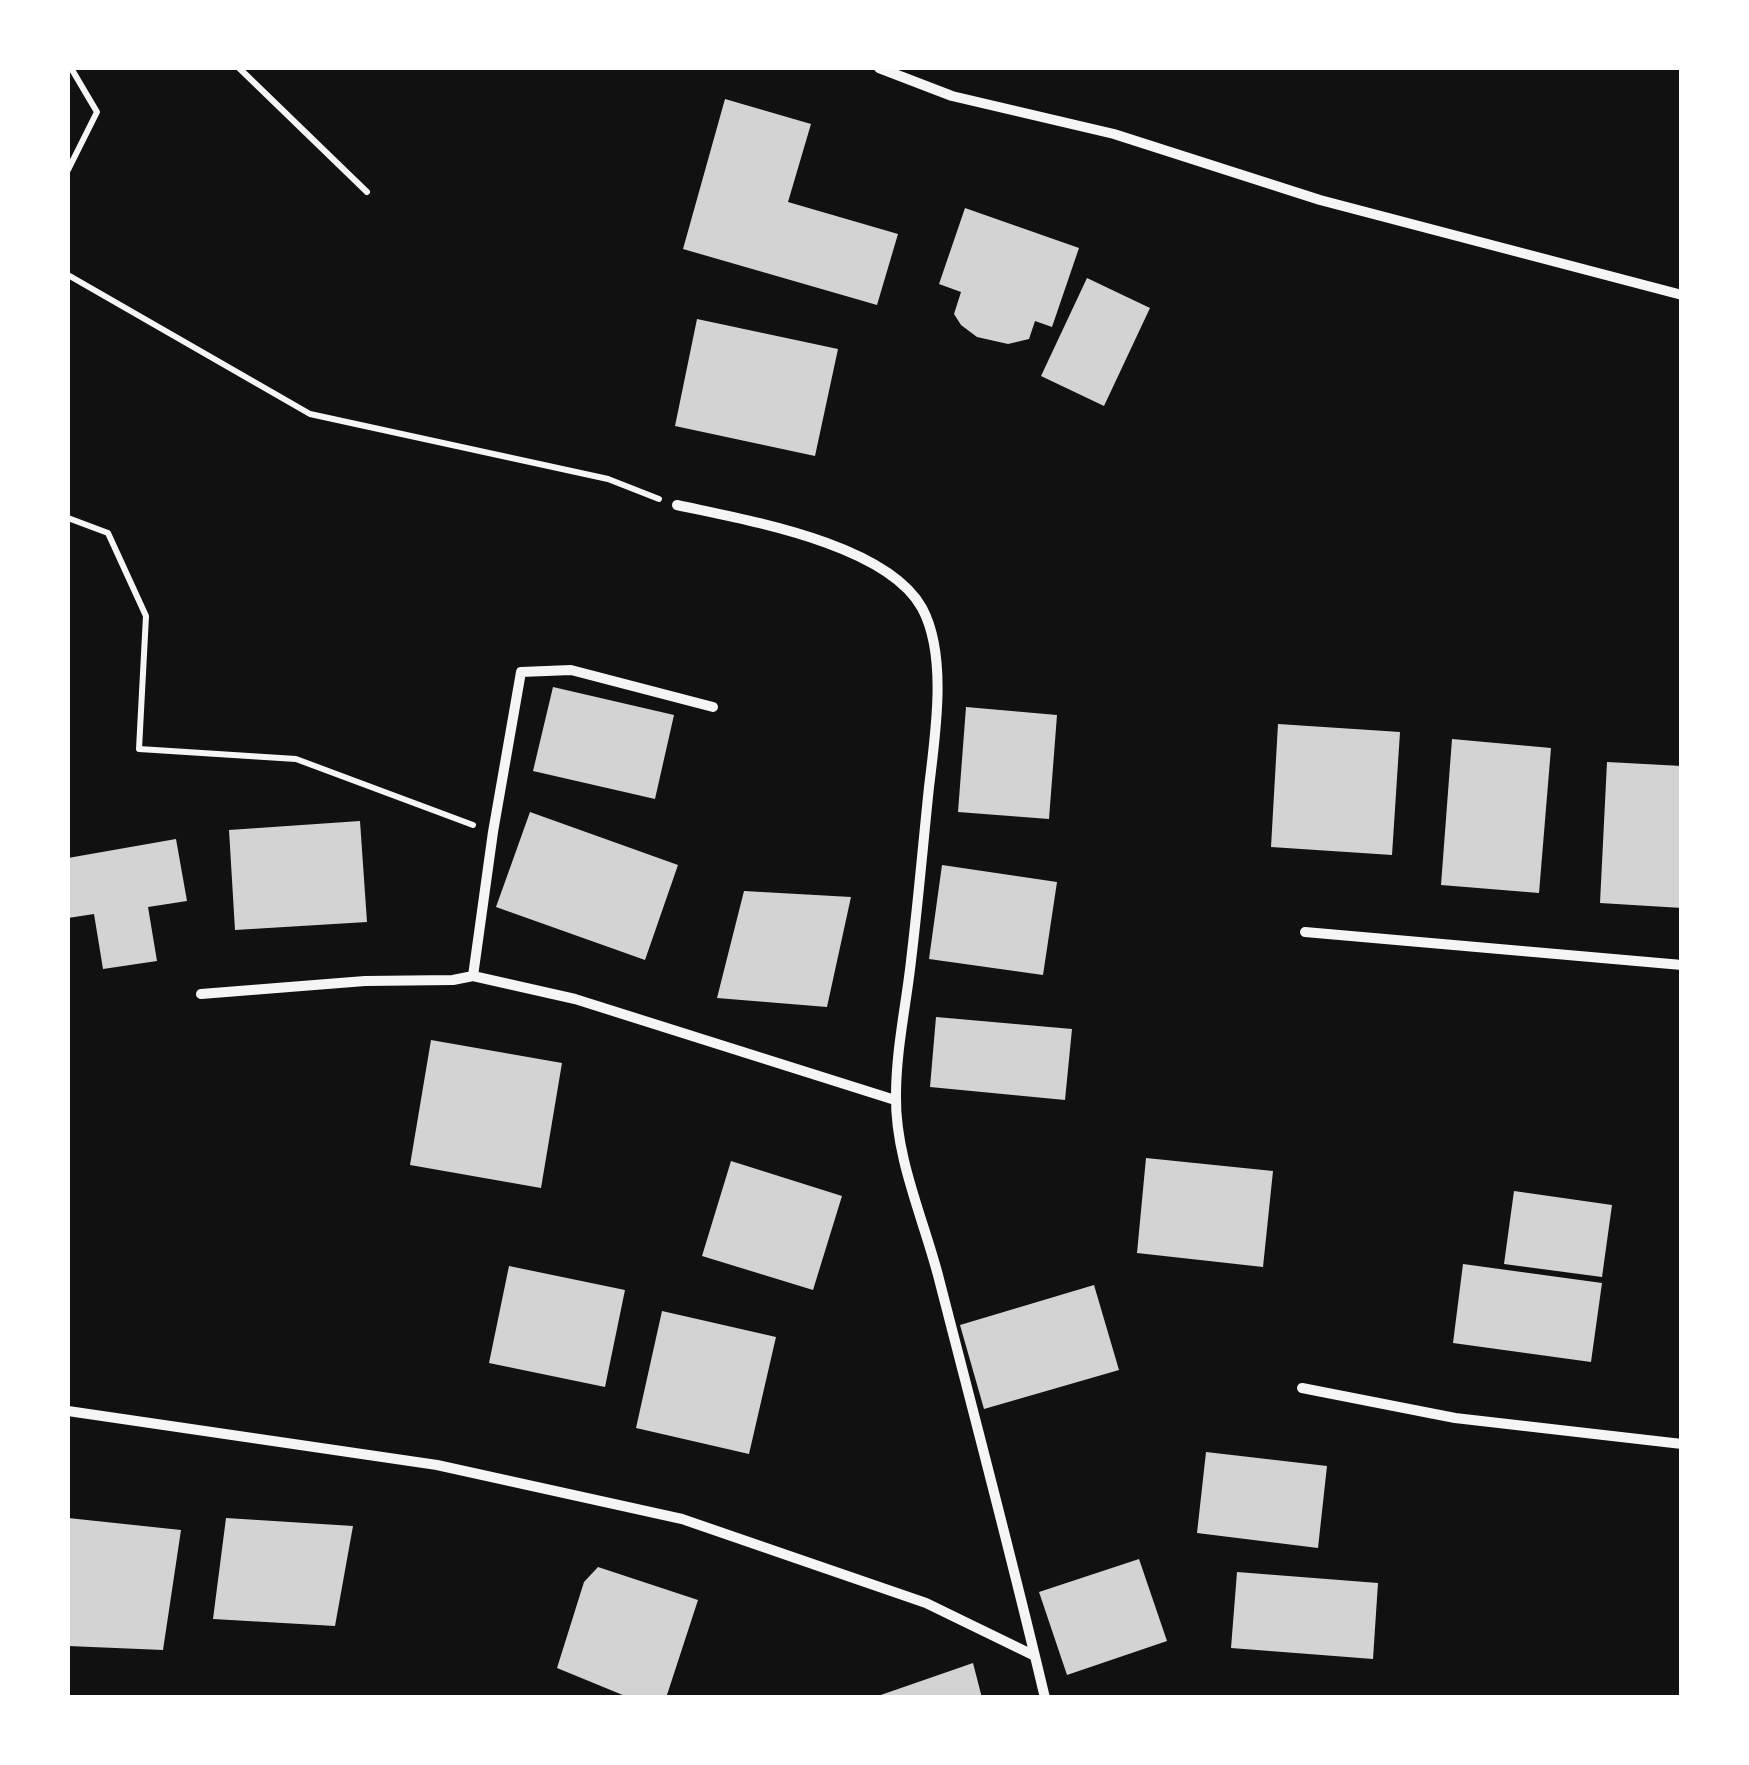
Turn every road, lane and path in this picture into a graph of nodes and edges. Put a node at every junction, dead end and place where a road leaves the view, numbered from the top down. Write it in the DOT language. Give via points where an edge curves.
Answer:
graph roads {
  1 [pos="70,68"];
  2 [pos="246,68"];
  3 [pos="879,68"];
  4 [pos="68,170"];
  5 [pos="367,192"];
  6 [pos="68,275"];
  7 [pos="1682,295"];
  8 [pos="677,506"];
  9 [pos="68,518"];
  10 [pos="713,707"];
  11 [pos="493,832"];
  12 [pos="1305,932"];
  13 [pos="1682,965"];
  14 [pos="473,976"];
  15 [pos="201,994"];
  16 [pos="895,1100"];
  17 [pos="1302,1388"];
  18 [pos="68,1411"];
  19 [pos="1682,1444"];
  20 [pos="1035,1656"];
  21 [pos="1045,1698"];
  1 -- 4 [label="path" via="97,112"];
  2 -- 5 [label="path"];
  3 -- 7 [label="street" via="952,96 1114,134 1320,200"];
  6 -- 8 [label="path" via="310,414 608,480"];
  8 -- 16 [label="street" via="826,542 884,572 923,610 936,660 935,731"];
  9 -- 11 [label="path" via="108,533 146,616 139,749 296,758"];
  10 -- 11 [label="street" via="571,670 521,672"];
  11 -- 14 [label="street"];
  12 -- 13 [label="street"];
  14 -- 15 [label="street"];
  14 -- 16 [label="street" via="576,999"];
  16 -- 20 [label="street" via="905,1162"];
  17 -- 19 [label="street" via="1455,1418"];
  18 -- 20 [label="street" via="437,1465 682,1518 926,1603"];
  20 -- 21 [label="street"];
}
